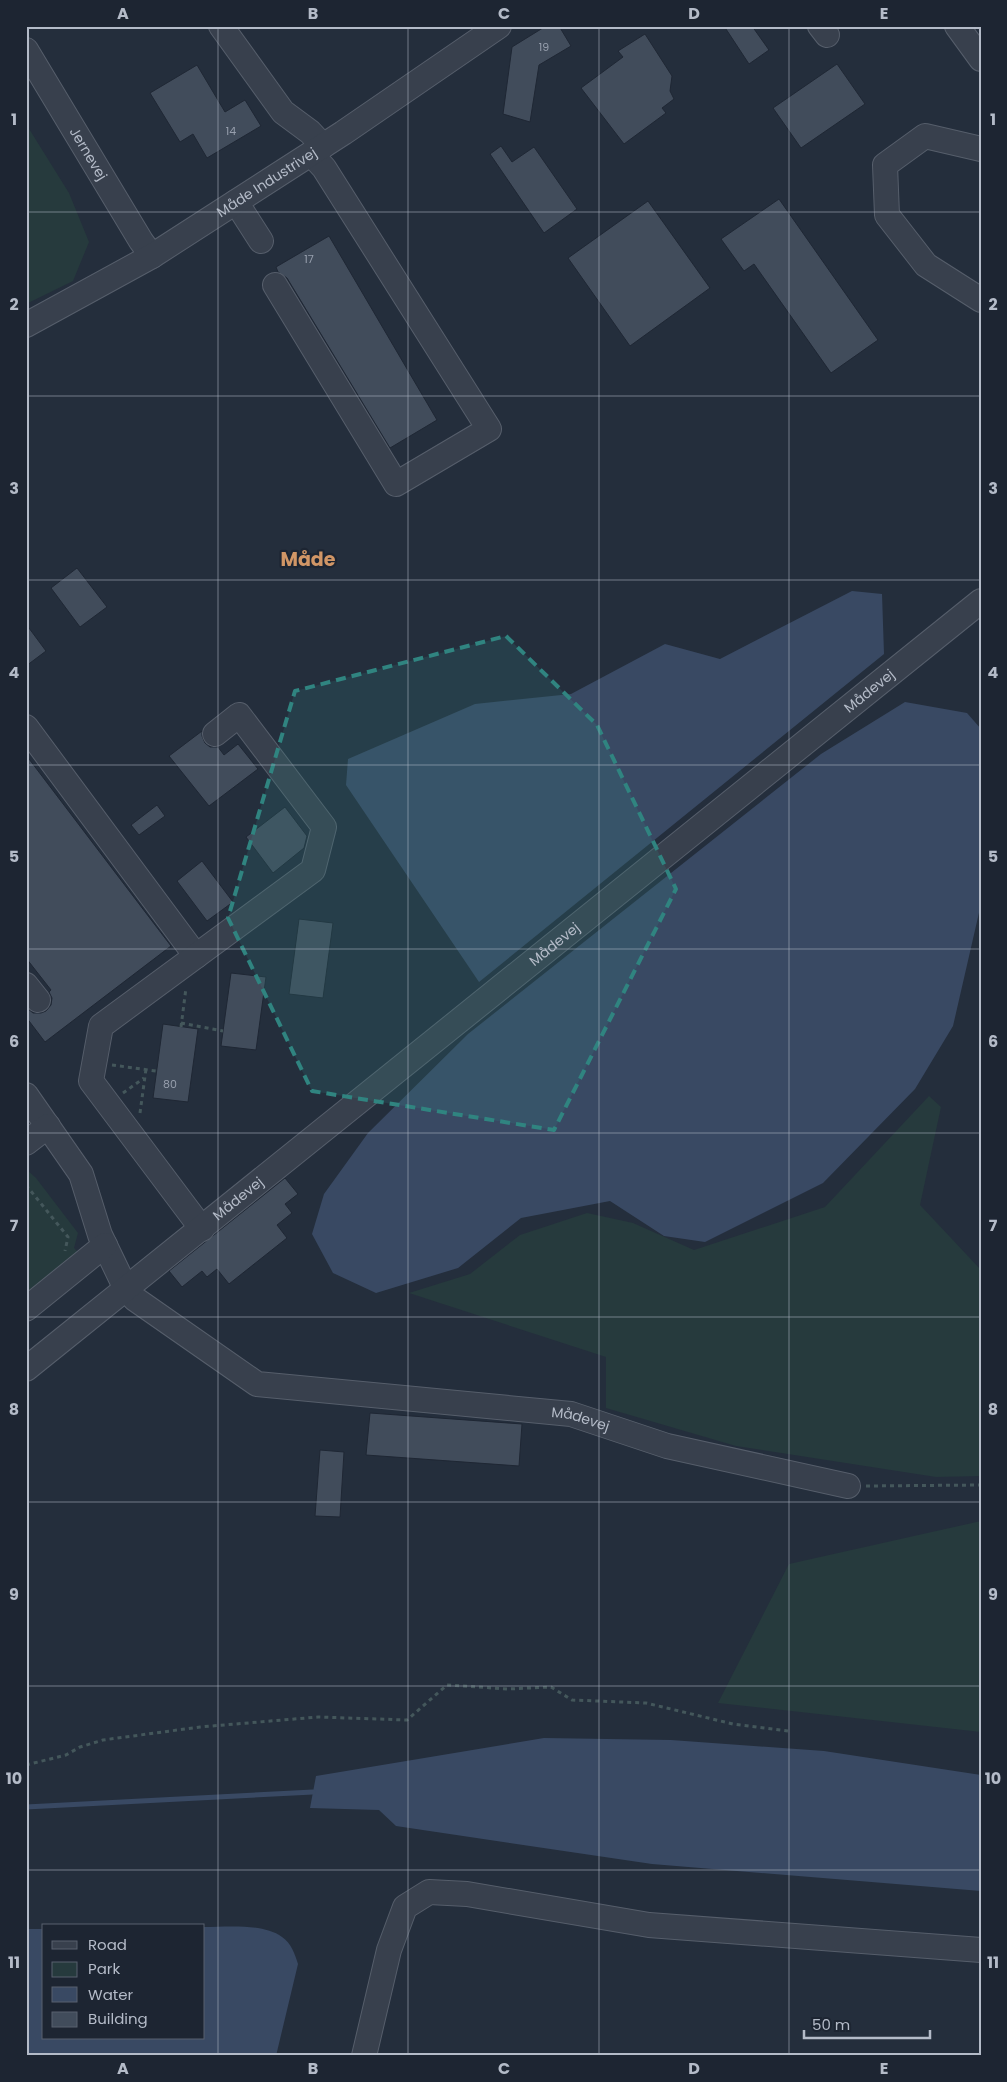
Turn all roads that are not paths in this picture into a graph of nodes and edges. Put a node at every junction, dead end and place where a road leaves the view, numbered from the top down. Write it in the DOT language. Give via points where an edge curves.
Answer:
graph roads {
  1 [pos="221,26"];
  2 [pos="500,26"];
  3 [pos="957,26"];
  4 [pos="26,50"];
  5 [pos="981,59"];
  6 [pos="981,149"];
  7 [pos="317,150"];
  8 [pos="236,202"];
  9 [pos="261,241"];
  10 [pos="152,256"];
  11 [pos="275,285"];
  12 [pos="981,300"];
  13 [pos="26,325"];
  14 [pos="981,601"];
  15 [pos="26,727"];
  16 [pos="215,734"];
  17 [pos="193,958"];
  18 [pos="26,1095"];
  19 [pos="48,1126"];
  20 [pos="26,1143"];
  21 [pos="202,1228"];
  22 [pos="105,1245"];
  23 [pos="126,1289"];
  24 [pos="26,1310"];
  25 [pos="26,1369"];
  26 [pos="848,1486"];
  27 [pos="981,1950"];
  28 [pos="364,2056"];
  1 -- 7 [label="street" via="283,112 310,132"];
  2 -- 7 [label="street, Måde Industrivej"];
  3 -- 5 [label="street"];
  4 -- 10 [label="street, Jernevej"];
  6 -- 12 [label="street" via="925,136 885,166 887,215 926,265"];
  7 -- 8 [label="street, Måde Industrivej"];
  7 -- 11 [label="street" via="324,168 489,429 396,484"];
  8 -- 9 [label="street"];
  8 -- 10 [label="street, Måde Industrivej"];
  10 -- 13 [label="street, Måde Industrivej"];
  14 -- 21 [label="street, Mådevej"];
  15 -- 17 [label="street"];
  16 -- 17 [label="street" via="239,715 324,827 313,870"];
  17 -- 21 [label="street" via="101,1026 91,1081"];
  18 -- 19 [label="street"];
  19 -- 20 [label="street"];
  19 -- 22 [label="street" via="81,1174"];
  21 -- 23 [label="street, Mådevej"];
  22 -- 23 [label="street"];
  22 -- 24 [label="street"];
  23 -- 25 [label="street, Mådevej"];
  23 -- 26 [label="street, Mådevej" via="135,1299 257,1384 571,1414 668,1446"];
  27 -- 28 [label="street" via="649,1925 467,1894 429,1892 405,1907 389,1950"];
}
